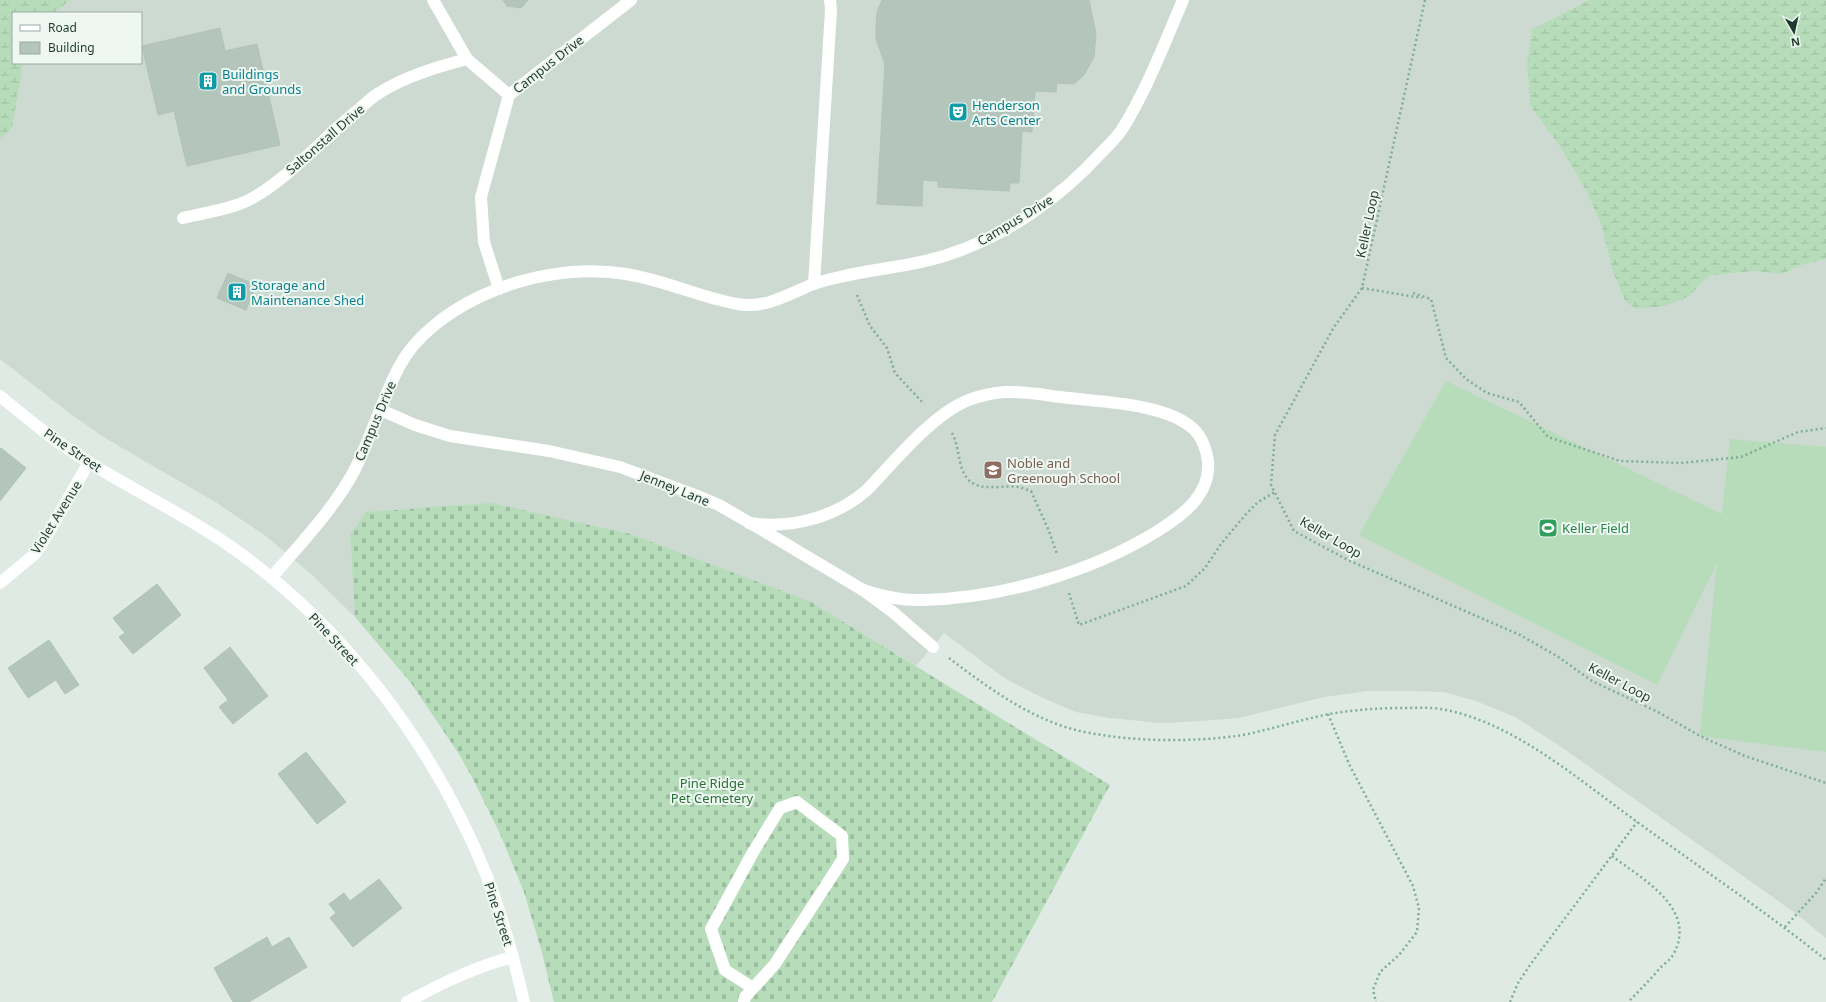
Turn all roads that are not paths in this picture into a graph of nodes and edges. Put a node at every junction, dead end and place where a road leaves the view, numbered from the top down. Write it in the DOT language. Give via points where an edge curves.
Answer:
graph roads {
  1 [pos="434,0"];
  2 [pos="830,0"];
  3 [pos="1183,0"];
  4 [pos="628,1"];
  5 [pos="467,59"];
  6 [pos="509,95"];
  7 [pos="183,218"];
  8 [pos="814,284"];
  9 [pos="499,289"];
  10 [pos="0,396"];
  11 [pos="381,410"];
  12 [pos="89,462"];
  13 [pos="749,523"];
  14 [pos="272,577"];
  15 [pos="0,583"];
  16 [pos="863,590"];
  17 [pos="934,647"];
  18 [pos="513,957"];
  19 [pos="753,988"];
  20 [pos="407,1002"];
  21 [pos="524,1002"];
  22 [pos="744,1002"];
  1 -- 5 [label="street"];
  2 -- 8 [label="street"];
  3 -- 8 [label="street, Campus Drive" via="1141,96 1119,134 1065,190 1005,229 948,255 894,268 858,272"];
  4 -- 6 [label="street, Campus Drive"];
  5 -- 6 [label="street"];
  5 -- 7 [label="street, Saltonstall Drive" via="409,77 379,93 255,197 233,206"];
  6 -- 9 [label="street, Campus Drive" via="481,197 484,242"];
  8 -- 9 [label="street, Campus Drive" via="758,305 738,304 629,274 608,272 547,276"];
  9 -- 11 [label="street, Campus Drive" via="461,307 419,340 399,366"];
  10 -- 12 [label="street, Pine Street" via="50,436"];
  11 -- 13 [label="street, Jenney Lane" via="444,434 549,450 620,467 695,495"];
  11 -- 14 [label="street, Campus Drive" via="362,455 342,491"];
  12 -- 14 [label="street, Pine Street" via="208,532"];
  12 -- 15 [label="street, Violet Avenue" via="34,554"];
  13 -- 16 [label="street, Jenney Lane"];
  13 -- 16 [label="street" via="796,523 835,510 859,497 925,430 952,408 993,393 1022,392 1135,406 1169,414 1190,426 1202,441 1208,472 1191,506 1170,524 1103,560 1077,570 993,592 943,599 900,600"];
  14 -- 18 [label="street, Pine Street" via="313,615 353,658 418,743 475,848 496,902"];
  16 -- 17 [label="street, Jenney Lane"];
  18 -- 20 [label="street" via="454,977"];
  18 -- 21 [label="street, Pine Street"];
  19 -- 19 [label="street" via="775,964 843,859 842,836 797,802 780,808 711,929 725,970"];
  19 -- 22 [label="street" via="745,996"];
}
